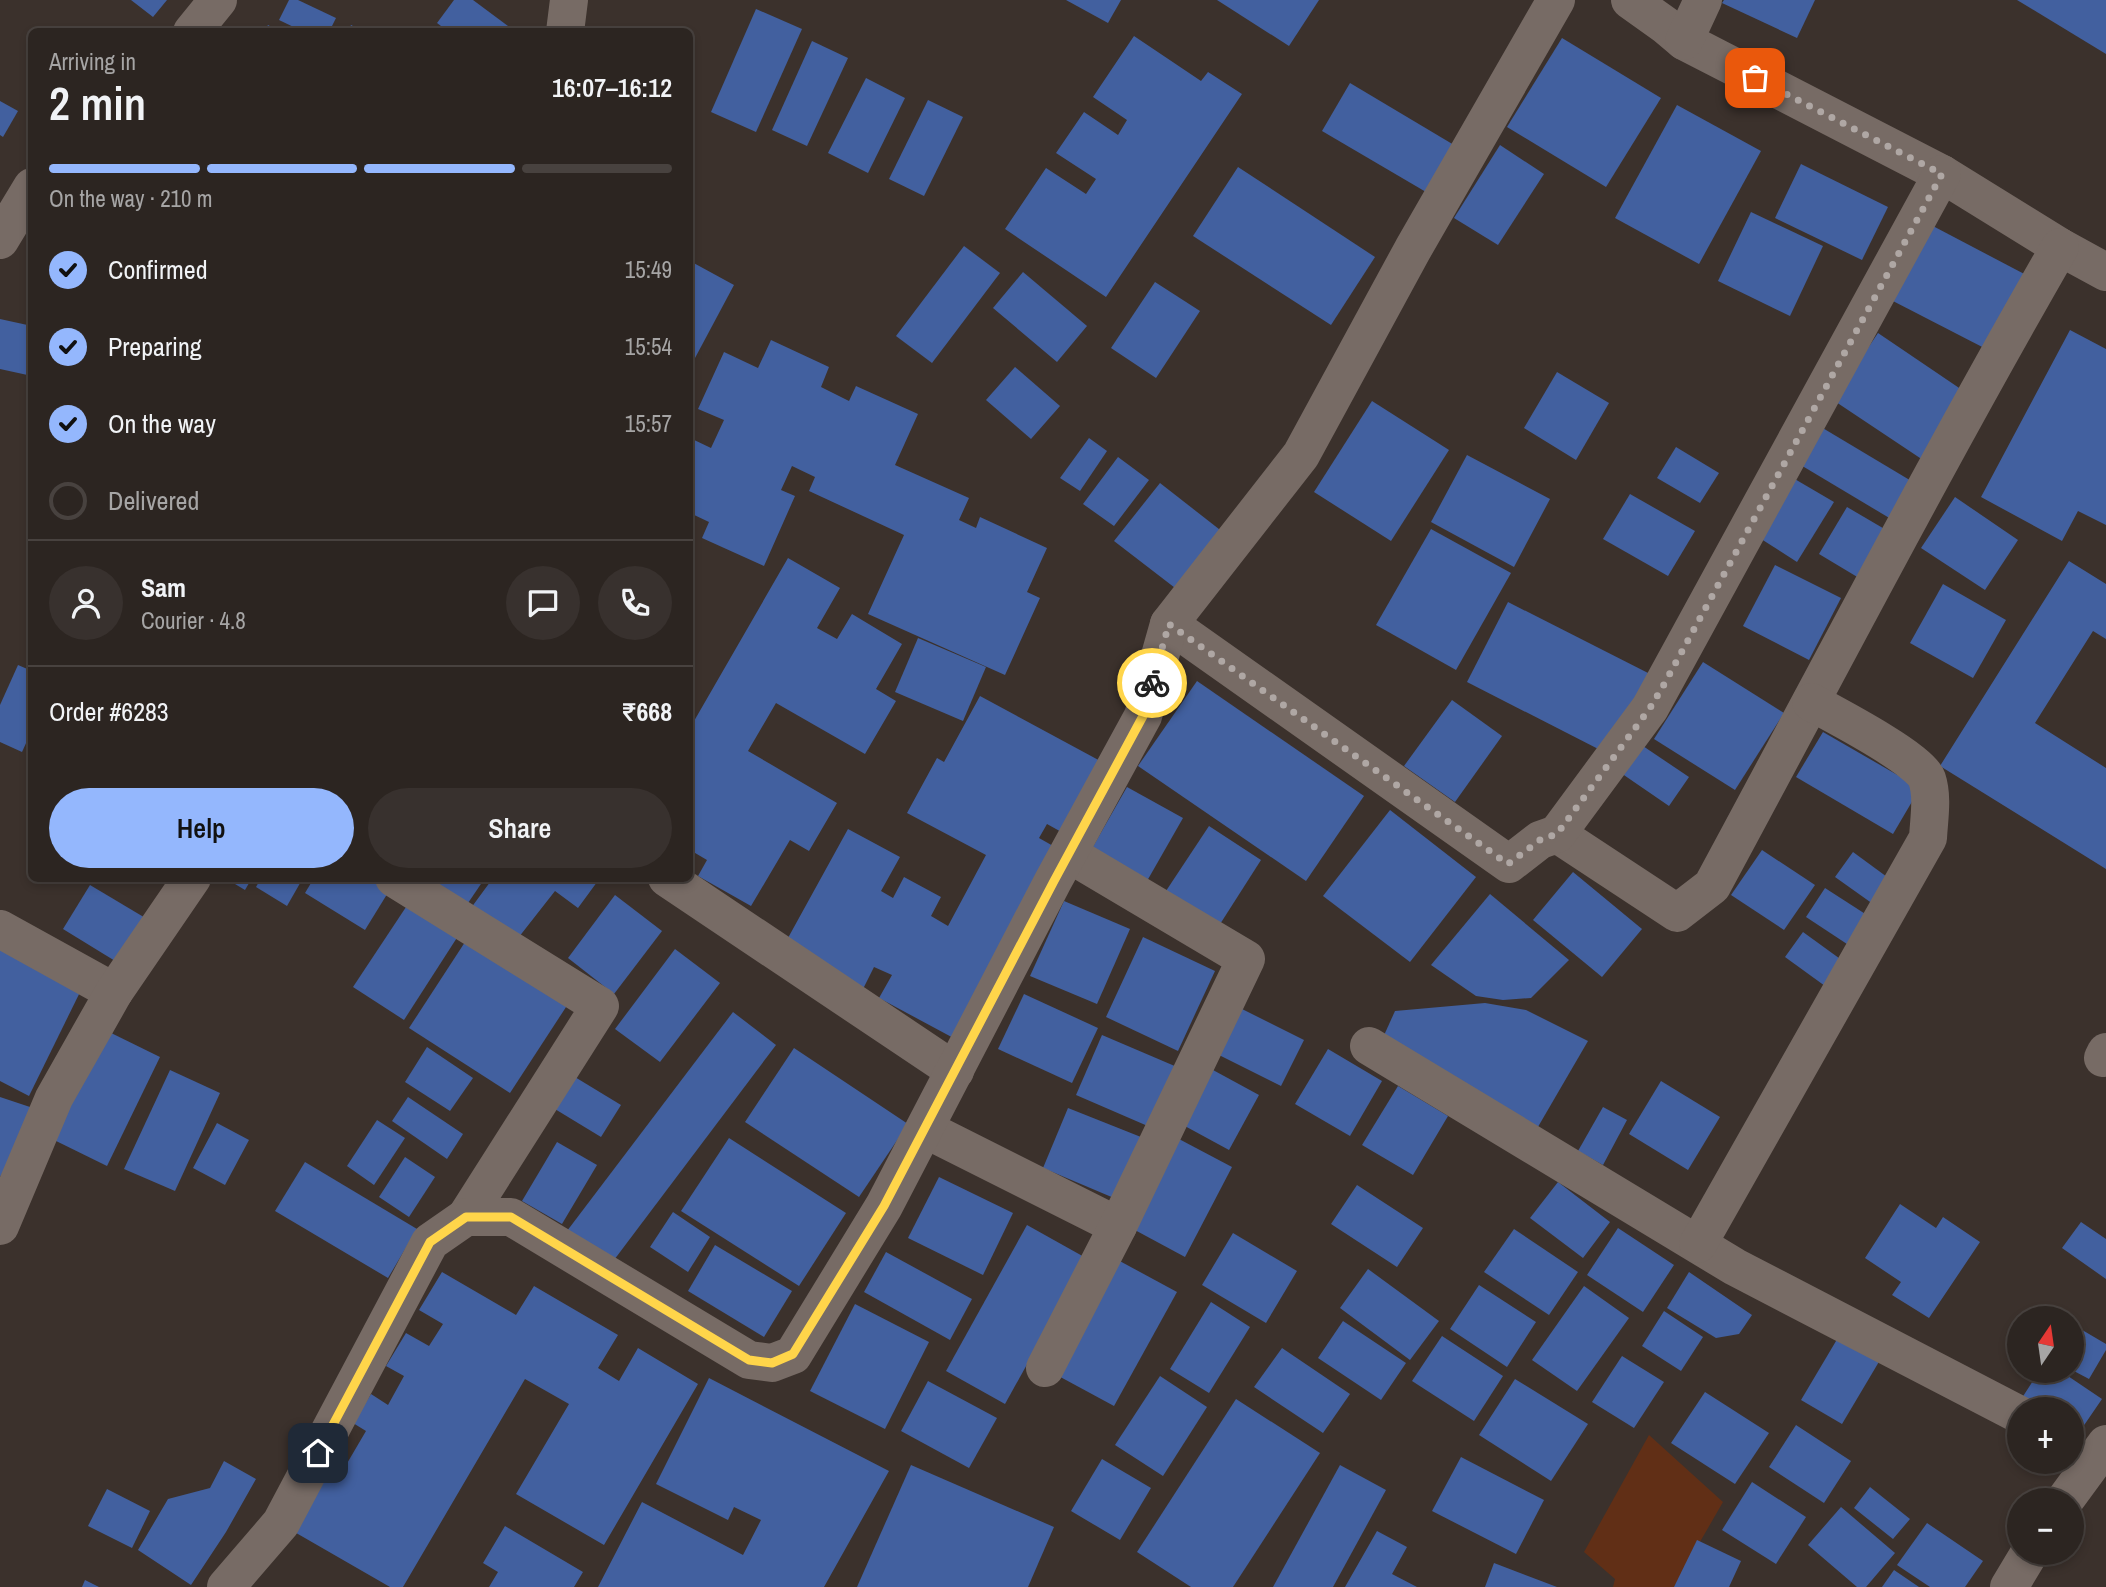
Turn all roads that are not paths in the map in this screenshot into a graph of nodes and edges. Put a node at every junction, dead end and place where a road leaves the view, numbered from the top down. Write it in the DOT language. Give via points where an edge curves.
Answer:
graph roads {
  1 [pos="219,0"];
  2 [pos="569,0"];
  3 [pos="1556,0"];
  4 [pos="1630,0"];
  5 [pos="1703,0"];
  6 [pos="195,28"];
  7 [pos="566,28"];
  8 [pos="1684,41"];
  9 [pos="1942,174"];
  10 [pos="28,194"];
  11 [pos="0,240"];
  12 [pos="2060,247"];
  13 [pos="2106,272"];
  14 [pos="1169,624"];
  15 [pos="1811,702"];
  16 [pos="1557,834"];
  17 [pos="1069,854"];
  18 [pos="189,882"];
  19 [pos="400,882"];
  20 [pos="673,882"];
  21 [pos="0,929"];
  22 [pos="114,992"];
  23 [pos="1369,1046"];
  24 [pos="955,1071"];
  25 [pos="925,1129"];
  26 [pos="466,1217"];
  27 [pos="0,1226"];
  28 [pos="1118,1226"];
  29 [pos="1698,1244"];
  30 [pos="1045,1368"];
  31 [pos="2007,1408"];
  32 [pos="2091,1447"];
  33 [pos="2071,1488"];
  34 [pos="2023,1565"];
  35 [pos="226,1587"];
  36 [pos="2009,1587"];
  1 -- 6 [label="street"];
  2 -- 7 [label="street"];
  3 -- 14 [label="street" via="1301,455"];
  4 -- 8 [label="street"];
  5 -- 8 [label="street"];
  8 -- 9 [label="street"];
  9 -- 12 [label="street"];
  9 -- 16 [label="street" via="1668,678"];
  10 -- 11 [label="street"];
  12 -- 13 [label="street"];
  12 -- 15 [label="street"];
  14 -- 16 [label="street" via="1508,864 1540,840"];
  14 -- 17 [label="street" via="1143,716"];
  15 -- 16 [label="street" via="1712,886 1677,913"];
  15 -- 29 [label="street" via="1910,760 1926,775 1928,838"];
  17 -- 24 [label="street"];
  17 -- 28 [label="street" via="1246,959"];
  18 -- 22 [label="street"];
  19 -- 26 [label="street" via="600,1006"];
  20 -- 24 [label="street"];
  21 -- 22 [label="street"];
  22 -- 27 [label="street" via="54,1098"];
  23 -- 29 [label="street"];
  24 -- 25 [label="street"];
  25 -- 26 [label="street" via="884,1206 793,1354 772,1363 749,1360 511,1217"];
  25 -- 28 [label="street"];
  26 -- 35 [label="street" via="430,1242 281,1523"];
  28 -- 30 [label="street"];
  29 -- 31 [label="street"];
  32 -- 33 [label="street"];
  34 -- 36 [label="street"];
}
